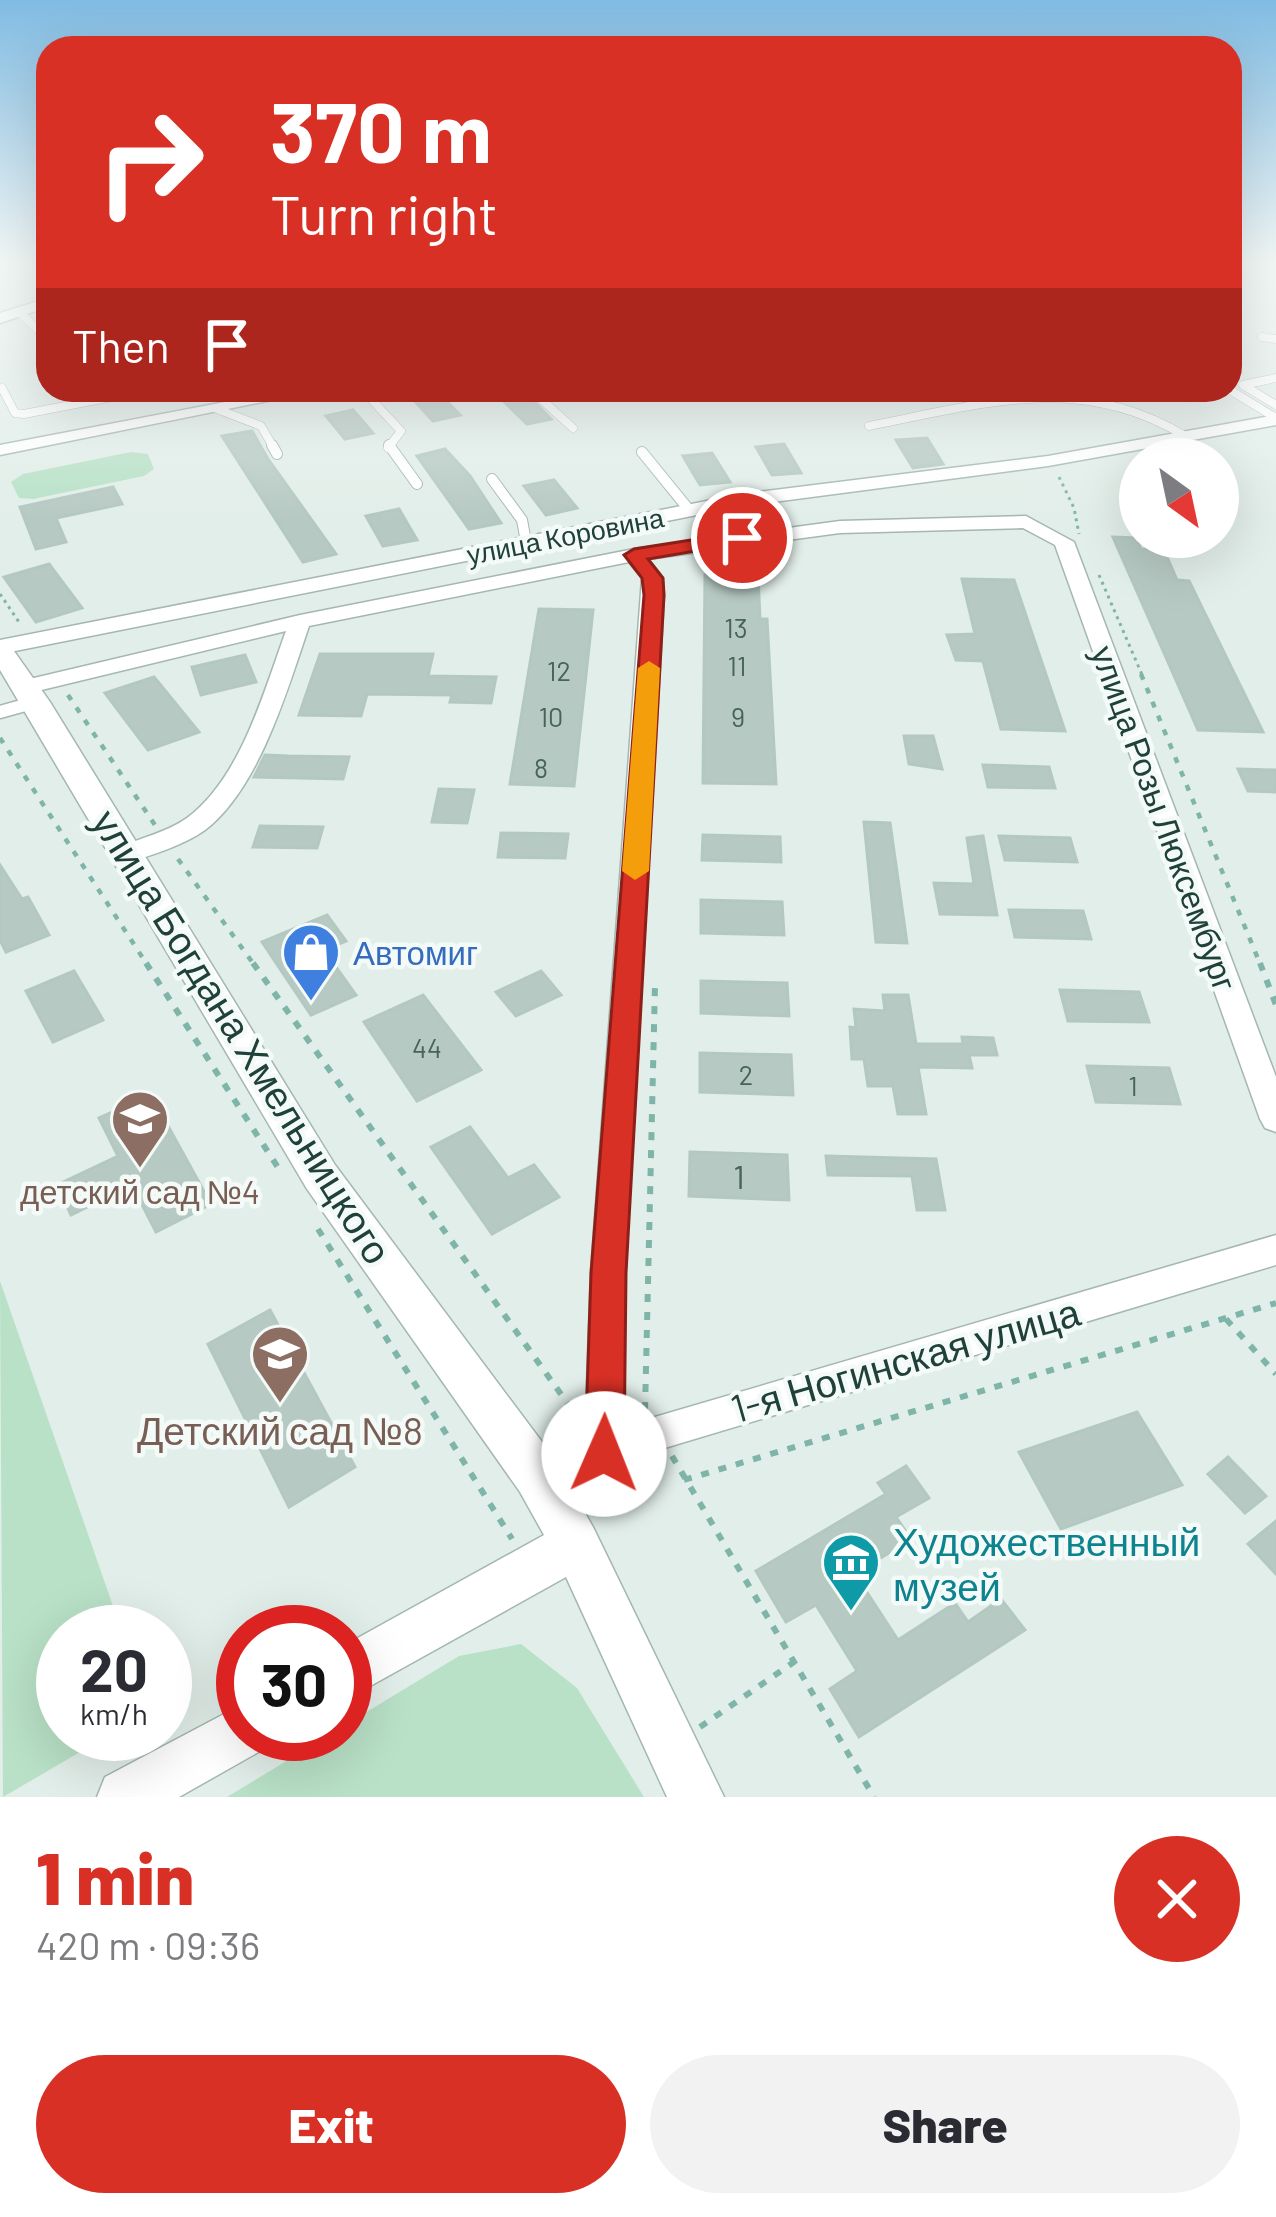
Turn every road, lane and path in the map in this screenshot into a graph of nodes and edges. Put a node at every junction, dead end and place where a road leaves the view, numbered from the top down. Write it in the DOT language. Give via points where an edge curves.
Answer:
graph roads {
  1 [pos="1276,378"];
  2 [pos="2,388"];
  3 [pos="1242,398"];
  4 [pos="86,402"];
  5 [pos="245,402"];
  6 [pos="374,402"];
  7 [pos="544,402"];
  8 [pos="1022,402"];
  9 [pos="1098,402"];
  10 [pos="1276,405"];
  11 [pos="218,409"];
  12 [pos="1276,419"];
  13 [pos="869,426"];
  14 [pos="573,428"];
  15 [pos="1185,436"];
  16 [pos="0,450"];
  17 [pos="642,452"];
  18 [pos="277,454"];
  19 [pos="1052,461"];
  20 [pos="492,479"];
  21 [pos="417,484"];
  22 [pos="690,511"];
  23 [pos="526,542"];
  24 [pos="1081,544"];
  25 [pos="634,555"];
  26 [pos="1092,567"];
  27 [pos="0,594"];
  28 [pos="300,621"];
  29 [pos="11,646"];
  30 [pos="29,695"];
  31 [pos="0,738"];
  32 [pos="146,846"];
  33 [pos="656,964"];
  34 [pos="1276,1005"];
  35 [pos="1276,1119"];
  36 [pos="286,1179"];
  37 [pos="312,1219"];
  38 [pos="1276,1250"];
  39 [pos="1276,1303"];
  40 [pos="1226,1319"];
  41 [pos="1276,1374"];
  42 [pos="658,1432"];
  43 [pos="604,1454"];
  44 [pos="537,1474"];
  45 [pos="684,1480"];
  46 [pos="576,1544"];
  47 [pos="531,1570"];
  48 [pos="372,1659"];
  49 [pos="794,1662"];
  50 [pos="216,1746"];
  51 [pos="671,1748"];
  52 [pos="125,1797"];
  53 [pos="696,1797"];
  54 [pos="874,1797"];
  1 -- 10 [label="lane" via="1244,385"];
  2 -- 4 [label="lane" via="15,413"];
  3 -- 12 [label="lane"];
  5 -- 11 [label="street"];
  6 -- 21 [label="lane" via="400,430 387,447"];
  7 -- 14 [label="lane"];
  8 -- 13 [label="lane"];
  9 -- 15 [label="lane" via="1147,413"];
  11 -- 16 [label="street"];
  11 -- 18 [label="lane" via="261,427"];
  12 -- 15 [label="street, улица Коровина"];
  15 -- 19 [label="street, улица Коровина"];
  17 -- 22 [label="lane"];
  19 -- 22 [label="street, улица Коровина"];
  19 -- 24 [label="path"];
  20 -- 23 [label="lane" via="522,520"];
  22 -- 23 [label="street, улица Коровина"];
  23 -- 29 [label="street, улица Коровина"];
  25 -- 28 [label="street"];
  25 -- 35 [label="street, улица Розы Люксембург" via="840,526 965,520 1041,526 1064,542"];
  25 -- 43 [label="street" via="654,595"];
  26 -- 34 [label="path" via="1106,583"];
  27 -- 29 [label="path"];
  28 -- 30 [label="street"];
  28 -- 32 [label="street" via="223,797 198,822"];
  29 -- 30 [label="street, улица Богдана Хмельницкого"];
  30 -- 32 [label="street, улица Богдана Хмельницкого"];
  30 -- 32 [label="path"];
  31 -- 36 [label="path"];
  32 -- 43 [label="path"];
  32 -- 44 [label="street, улица Богдана Хмельницкого" via="321,1177"];
  33 -- 42 [label="path" via="642,1405"];
  37 -- 47 [label="path"];
  38 -- 42 [label="street, 1-я Ногинская улица"];
  39 -- 40 [label="path"];
  40 -- 41 [label="path"];
  40 -- 45 [label="path"];
  42 -- 43 [label="street, 1-я Ногинская улица"];
  42 -- 45 [label="path"];
  43 -- 44 [label="street, 1-я Ногинская улица"];
  44 -- 46 [label="street, улица Богдана Хмельницкого"];
  45 -- 49 [label="path"];
  46 -- 47 [label="street"];
  46 -- 51 [label="street, улица Богдана Хмельницкого"];
  47 -- 48 [label="street"];
  49 -- 51 [label="path"];
  49 -- 54 [label="path"];
  50 -- 52 [label="street"];
  51 -- 53 [label="street, улица Богдана Хмельницкого"];
}
